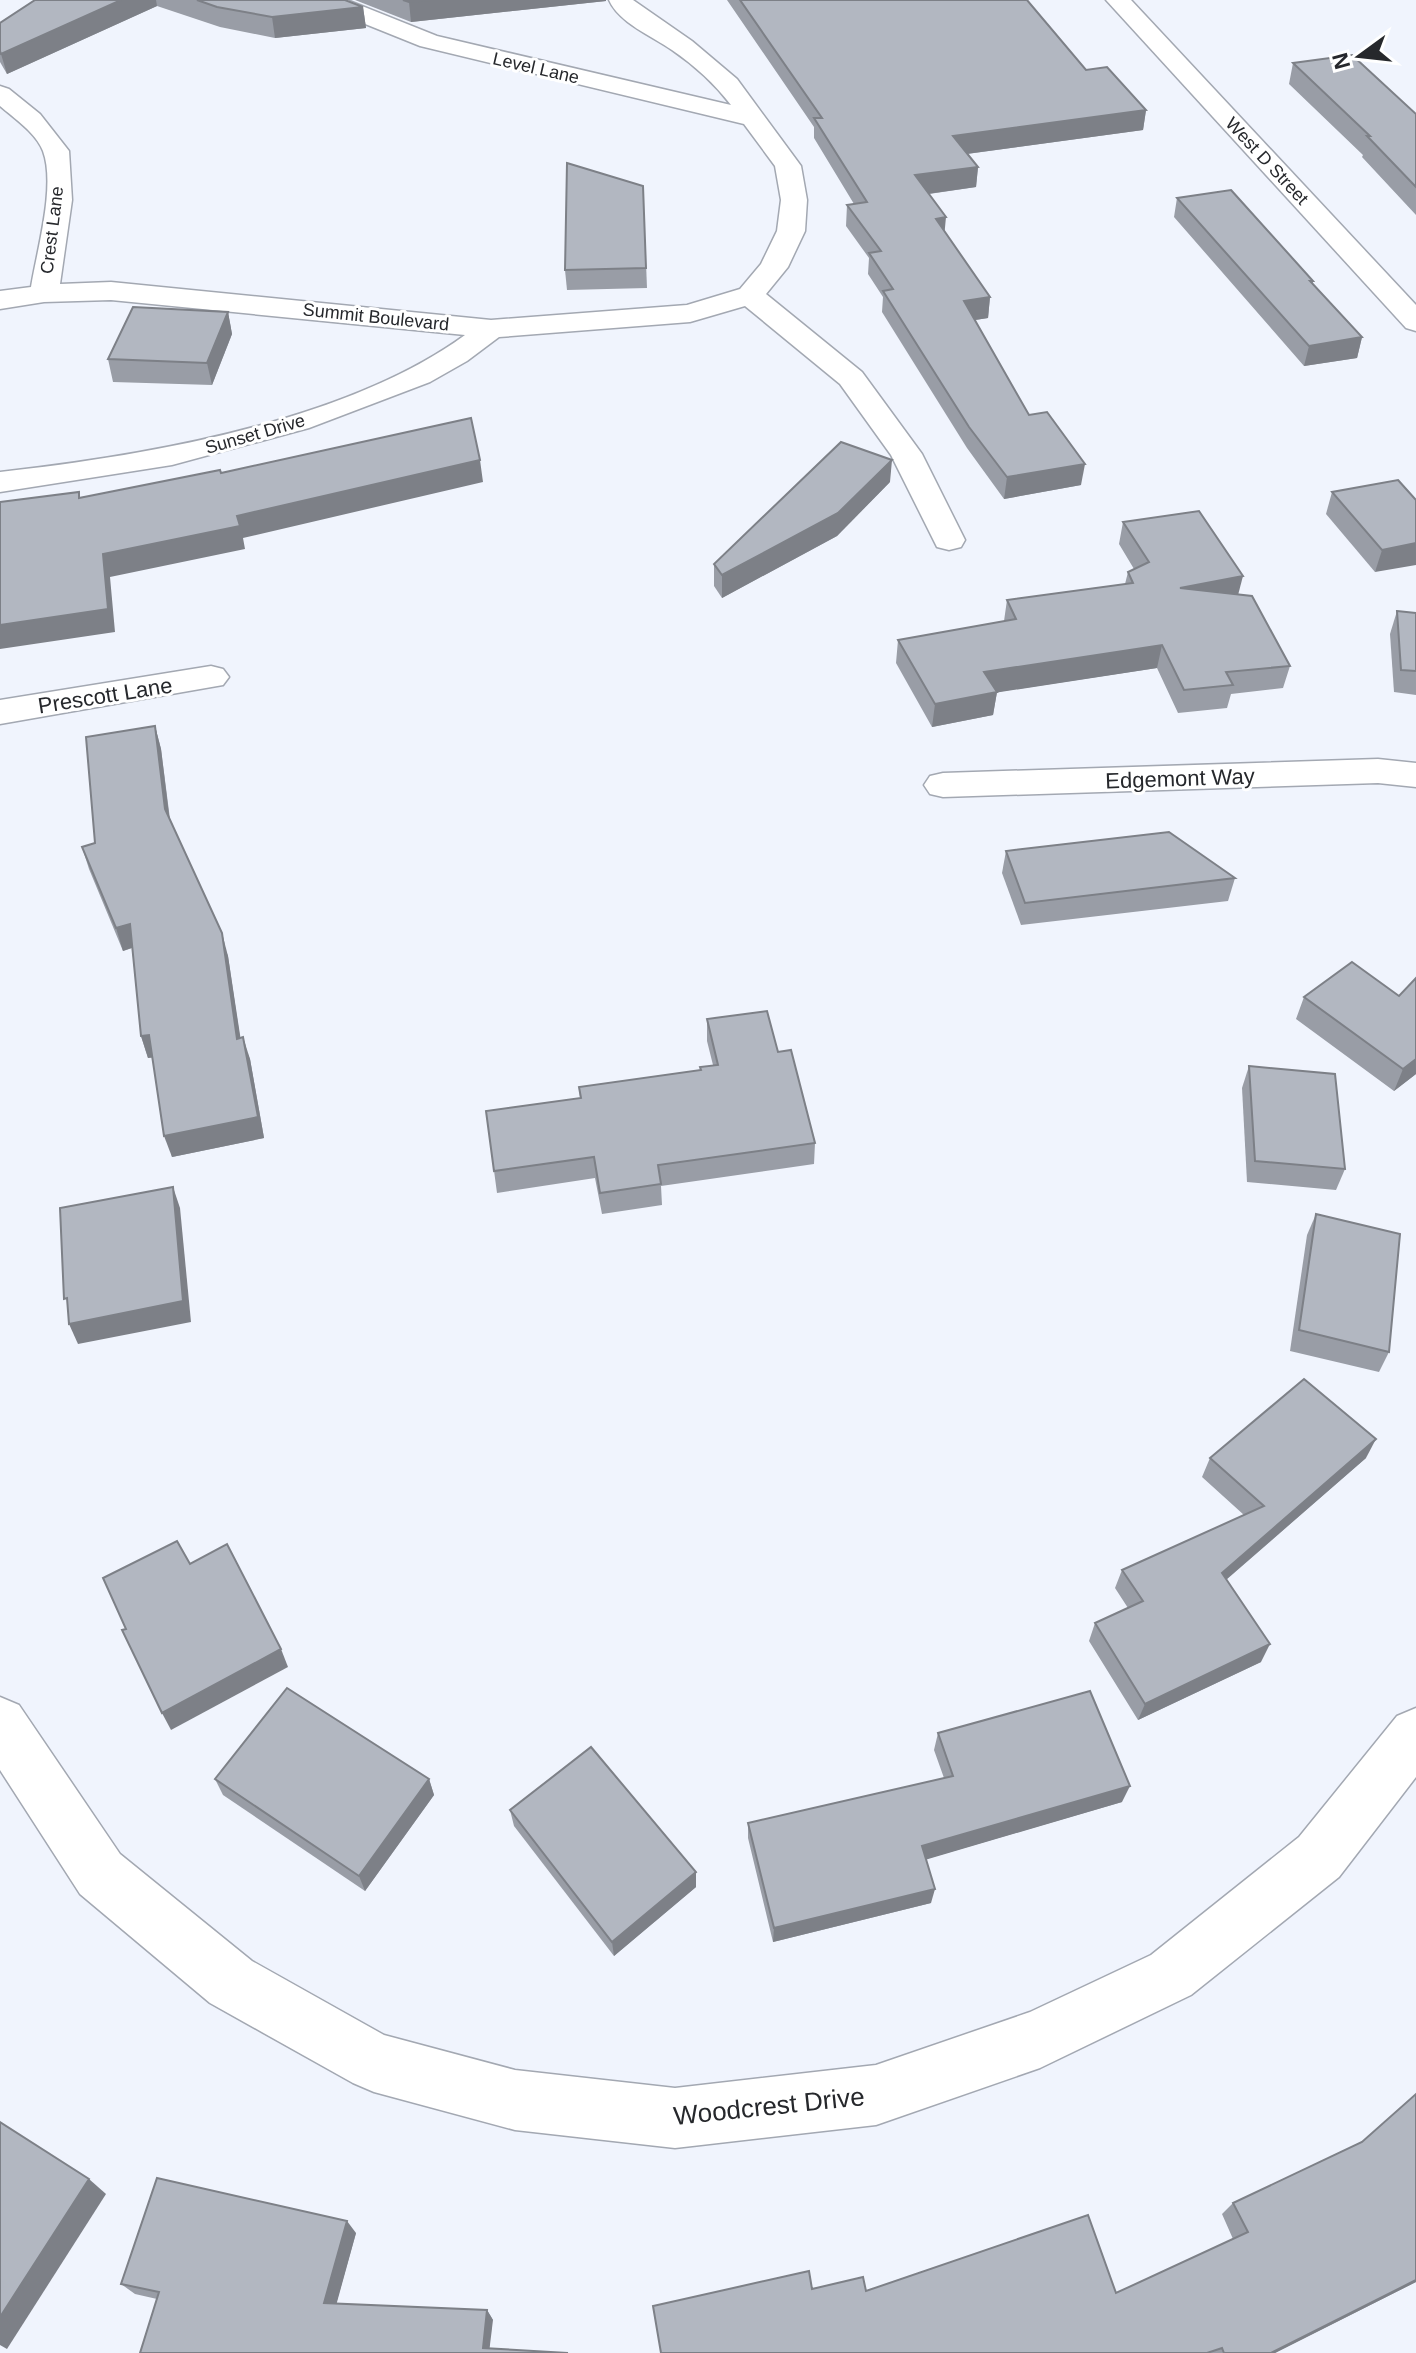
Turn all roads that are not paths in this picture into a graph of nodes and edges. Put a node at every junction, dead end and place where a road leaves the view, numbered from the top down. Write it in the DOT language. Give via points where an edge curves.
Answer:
graph roads {
  1 [pos="326,0"];
  2 [pos="621,0"];
  3 [pos="1118,0"];
  4 [pos="0,94"];
  5 [pos="752,118"];
  6 [pos="44,293"];
  7 [pos="750,295"];
  8 [pos="0,300"];
  9 [pos="1416,322"];
  10 [pos="491,329"];
  11 [pos="0,482"];
  12 [pos="949,540"];
  13 [pos="211,677"];
  14 [pos="0,712"];
  15 [pos="1416,775"];
  16 [pos="943,785"];
  17 [pos="0,1723"];
  18 [pos="1416,1734"];
  1 -- 5 [label="street, Level Lane" via="429,41"];
  2 -- 5 [label="street" via="728,84"];
  3 -- 9 [label="street, West D Street"];
  4 -- 6 [label="street, Crest Lane" via="23,111 56,151 59,190"];
  5 -- 7 [label="street" via="788,166 794,200 791,231 774,267"];
  6 -- 8 [label="street, Summit Boulevard"];
  6 -- 10 [label="street, Summit Boulevard" via="111,291"];
  7 -- 10 [label="street, Summit Boulevard" via="690,313"];
  7 -- 12 [label="street" via="851,378 906,454"];
  10 -- 11 [label="street, Sunset Drive" via="460,356 382,393 277,430 162,458"];
  13 -- 14 [label="street, Prescott Lane"];
  15 -- 16 [label="street, Edgemont Way" via="1378,771"];
  17 -- 18 [label="street, Woodcrest Drive" via="100,1874 231,1982 374,2062 515,2100 675,2118 876,2095 1040,2038 1171,1975 1319,1857"];
}
